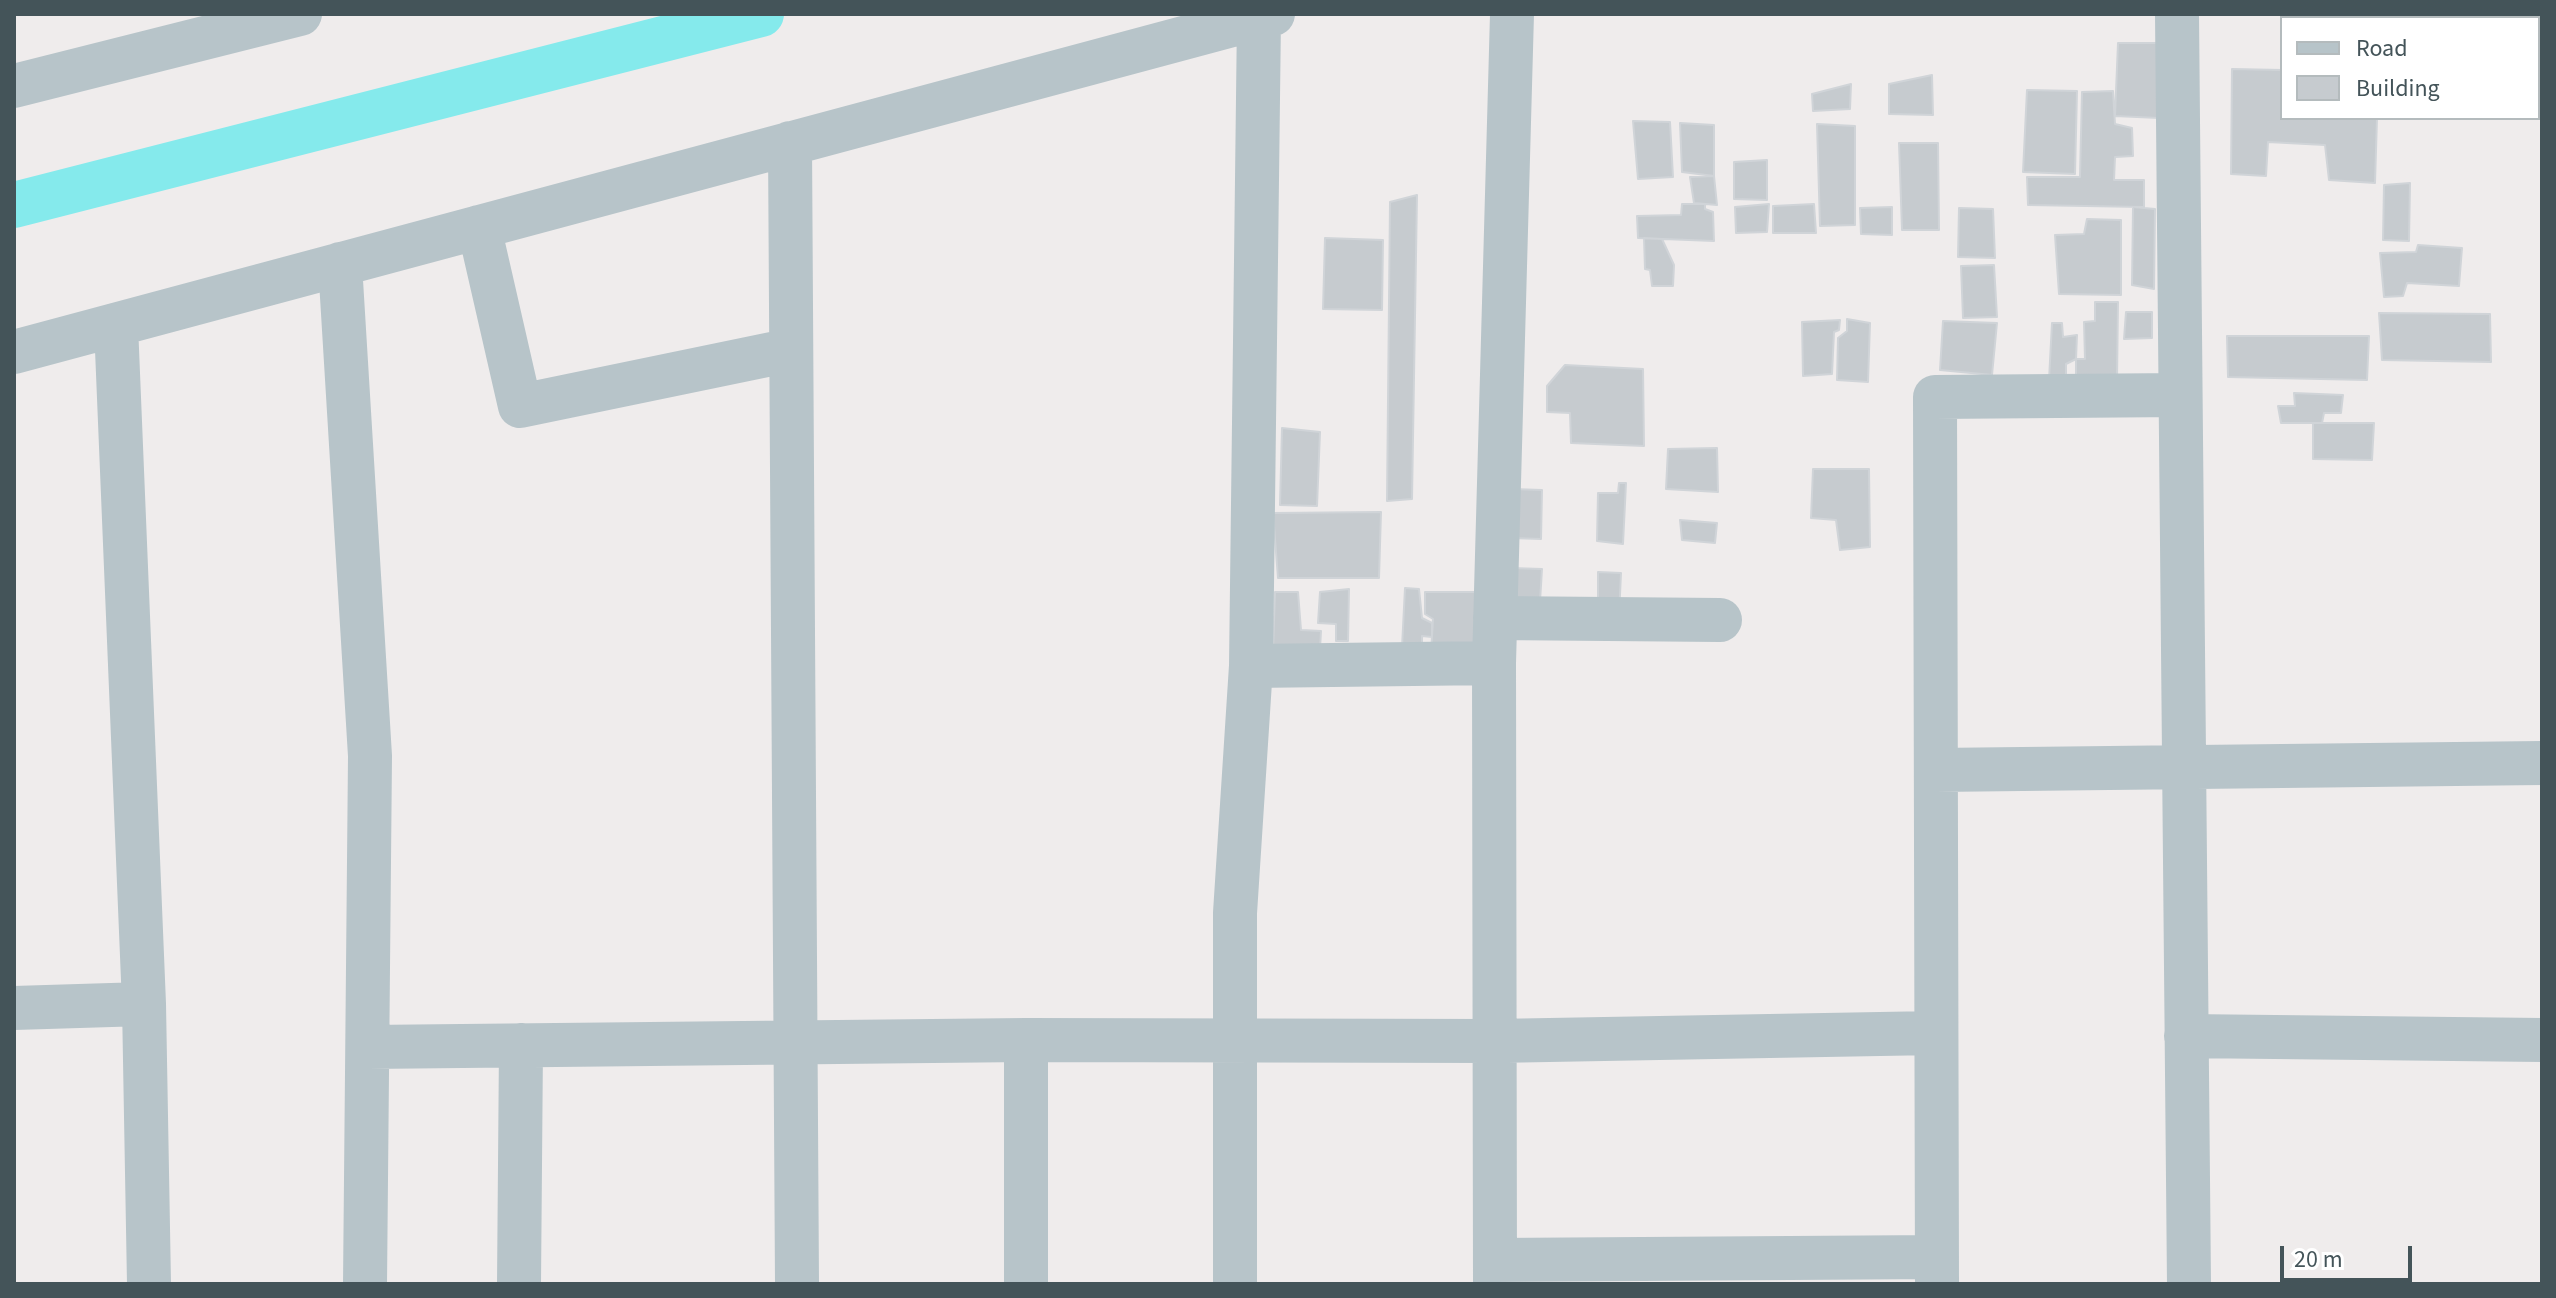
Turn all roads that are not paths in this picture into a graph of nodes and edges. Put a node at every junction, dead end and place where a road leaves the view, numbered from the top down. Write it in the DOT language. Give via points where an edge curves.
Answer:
graph roads {
  1 [pos="300,14"];
  2 [pos="1512,14"];
  3 [pos="2177,14"];
  4 [pos="1266,16"];
  5 [pos="14,86"];
  6 [pos="790,143"];
  7 [pos="479,227"];
  8 [pos="340,264"];
  9 [pos="116,325"];
  10 [pos="791,350"];
  11 [pos="14,352"];
  12 [pos="2180,395"];
  13 [pos="1495,618"];
  14 [pos="1720,620"];
  15 [pos="1494,663"];
  16 [pos="1251,666"];
  17 [pos="2542,763"];
  18 [pos="2184,768"];
  19 [pos="1936,770"];
  20 [pos="144,1004"];
  21 [pos="14,1008"];
  22 [pos="1935,1033"];
  23 [pos="2186,1036"];
  24 [pos="1026,1040"];
  25 [pos="2542,1040"];
  26 [pos="1235,1041"];
  27 [pos="1494,1041"];
  28 [pos="796,1042"];
  29 [pos="521,1045"];
  30 [pos="368,1047"];
  31 [pos="1937,1270"];
  32 [pos="1495,1272"];
  33 [pos="149,1284"];
  34 [pos="365,1284"];
  35 [pos="519,1284"];
  36 [pos="797,1284"];
  37 [pos="1026,1284"];
  38 [pos="1235,1284"];
  39 [pos="2189,1284"];
  1 -- 5 [label="street"];
  2 -- 13 [label="street"];
  3 -- 12 [label="street"];
  4 -- 6 [label="street"];
  4 -- 16 [label="street"];
  6 -- 7 [label="street"];
  6 -- 10 [label="street"];
  7 -- 8 [label="street"];
  7 -- 10 [label="street" via="520,406"];
  8 -- 9 [label="street"];
  8 -- 30 [label="street" via="370,756"];
  9 -- 11 [label="street"];
  9 -- 20 [label="street"];
  10 -- 28 [label="street"];
  12 -- 18 [label="street"];
  12 -- 19 [label="street" via="1935,397"];
  13 -- 14 [label="street"];
  13 -- 15 [label="street"];
  15 -- 16 [label="street"];
  15 -- 27 [label="street"];
  16 -- 26 [label="street" via="1235,913"];
  17 -- 18 [label="street"];
  18 -- 19 [label="street"];
  18 -- 23 [label="street"];
  19 -- 22 [label="street"];
  20 -- 21 [label="street"];
  20 -- 33 [label="street"];
  22 -- 27 [label="street"];
  22 -- 31 [label="street"];
  23 -- 25 [label="street"];
  23 -- 39 [label="street"];
  24 -- 26 [label="street"];
  24 -- 28 [label="street"];
  24 -- 37 [label="street"];
  26 -- 27 [label="street"];
  26 -- 38 [label="street"];
  27 -- 32 [label="street"];
  28 -- 29 [label="street"];
  28 -- 36 [label="street"];
  29 -- 30 [label="street"];
  29 -- 35 [label="street"];
  30 -- 34 [label="street"];
  31 -- 32 [label="street"];
}
